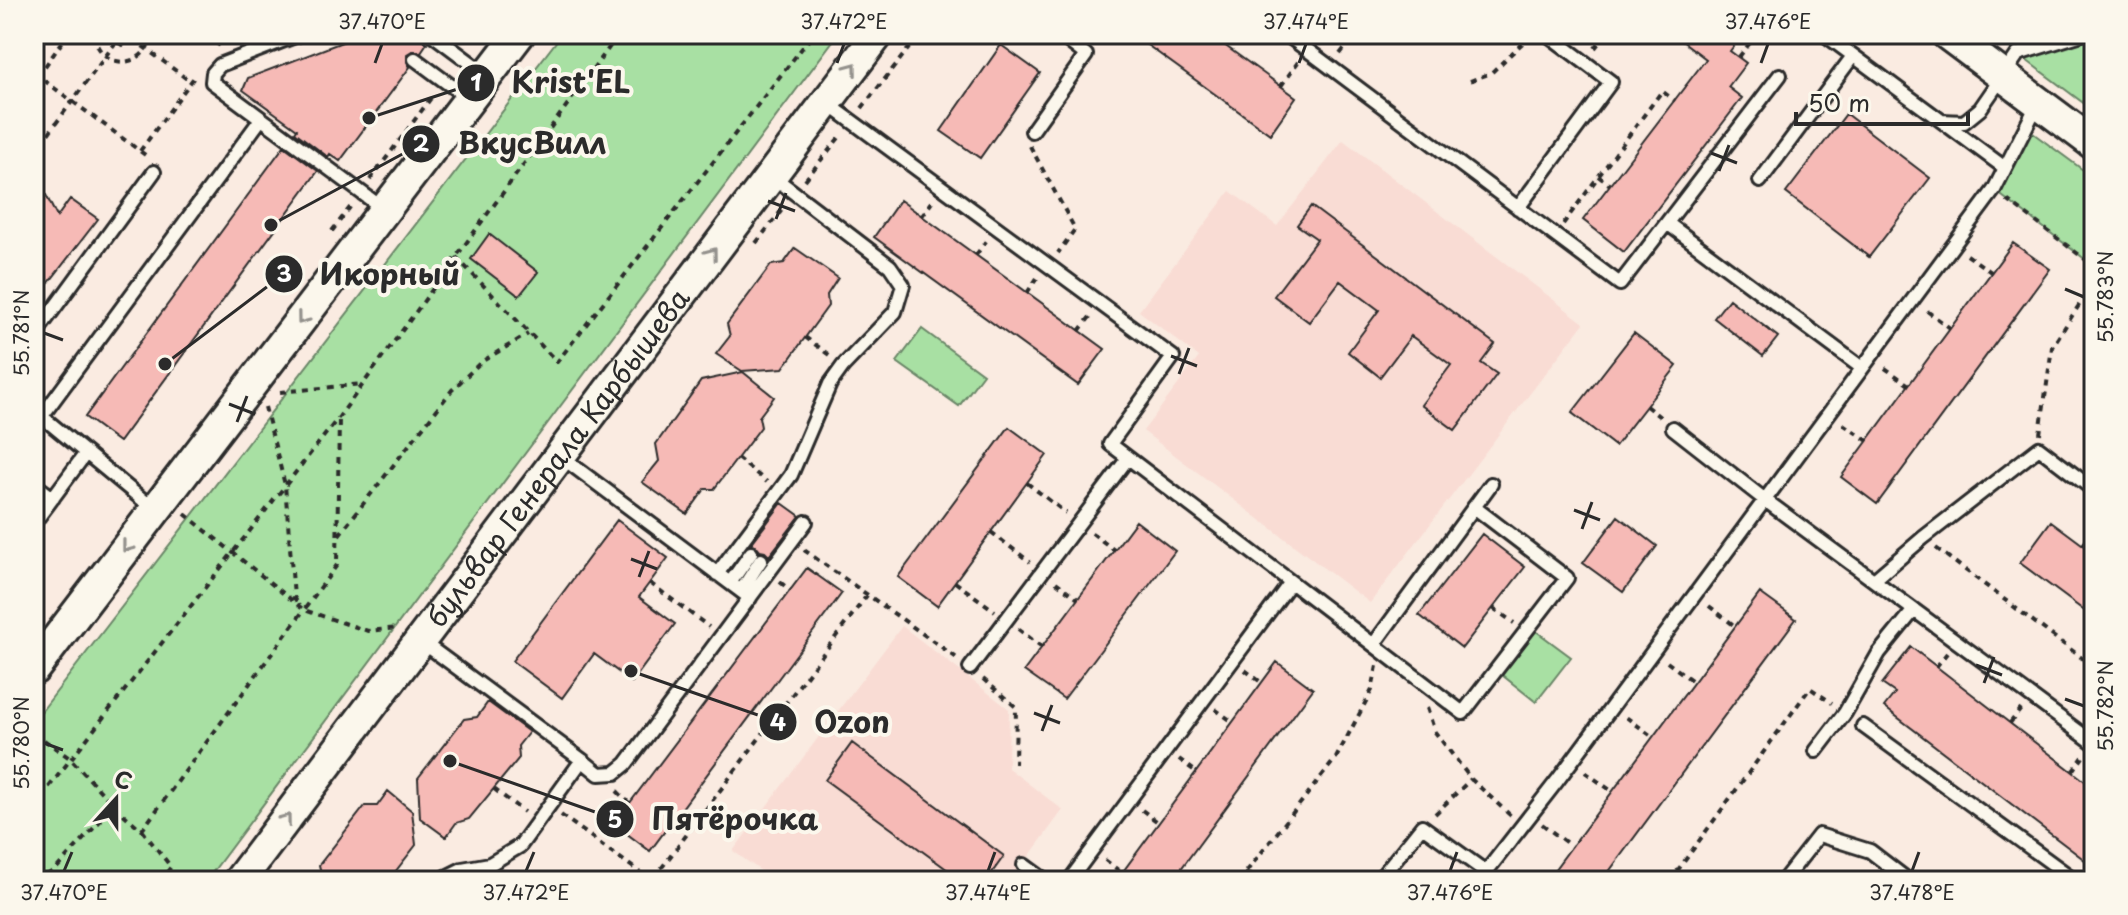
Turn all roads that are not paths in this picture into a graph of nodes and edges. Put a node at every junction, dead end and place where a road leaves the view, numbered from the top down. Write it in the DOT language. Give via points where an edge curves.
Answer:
graph roads {
  1 [pos="300,34"];
  2 [pos="432,34"];
  3 [pos="519,34"];
  4 [pos="878,34"];
  5 [pos="1059,34"];
  6 [pos="1286,34"];
  7 [pos="1547,34"];
  8 [pos="1824,34"];
  9 [pos="1947,34"];
  10 [pos="2082,34"];
  11 [pos="1853,56"];
  12 [pos="415,59"];
  13 [pos="1780,75"];
  14 [pos="2002,76"];
  15 [pos="479,87"];
  16 [pos="826,102"];
  17 [pos="2038,103"];
  18 [pos="261,119"];
  19 [pos="1940,120"];
  20 [pos="1032,131"];
  21 [pos="2094,144"];
  22 [pos="2005,168"];
  23 [pos="154,172"];
  24 [pos="771,175"];
  25 [pos="1760,181"];
  26 [pos="1518,208"];
  27 [pos="385,210"];
  28 [pos="1667,223"];
  29 [pos="34,336"];
  30 [pos="1862,368"];
  31 [pos="38,413"];
  32 [pos="1673,428"];
  33 [pos="86,453"];
  34 [pos="560,456"];
  35 [pos="1128,458"];
  36 [pos="34,484"];
  37 [pos="1491,484"];
  38 [pos="2094,490"];
  39 [pos="53,498"];
  40 [pos="1765,500"];
  41 [pos="162,502"];
  42 [pos="1474,507"];
  43 [pos="806,522"];
  44 [pos="34,523"];
  45 [pos="756,556"];
  46 [pos="717,574"];
  47 [pos="1874,580"];
  48 [pos="1291,582"];
  49 [pos="740,591"];
  50 [pos="1914,610"];
  51 [pos="427,632"];
  52 [pos="1377,647"];
  53 [pos="970,668"];
  54 [pos="34,669"];
  55 [pos="1863,726"];
  56 [pos="2094,743"];
  57 [pos="1816,751"];
  58 [pos="582,760"];
  59 [pos="1024,865"];
  60 [pos="239,881"];
  61 [pos="444,881"];
  62 [pos="1046,881"];
  63 [pos="1069,881"];
  64 [pos="1378,881"];
  65 [pos="1783,881"];
  66 [pos="1909,881"];
  67 [pos="2076,881"];
  1 -- 18 [label="lane" via="220,65 213,73 215,86"];
  2 -- 15 [label="lane"];
  3 -- 15 [label="street"];
  16 -- 4 [label="street, бульвар Генерала Карбышева, one-way"];
  5 -- 20 [label="lane" via="1086,55"];
  6 -- 26 [label="lane"];
  7 -- 26 [label="lane" via="1611,82"];
  8 -- 11 [label="lane"];
  9 -- 14 [label="street"];
  10 -- 14 [label="lane" via="2018,54"];
  11 -- 19 [label="lane"];
  11 -- 25 [label="lane"];
  12 -- 15 [label="lane"];
  13 -- 28 [label="lane"];
  14 -- 17 [label="street"];
  14 -- 19 [label="lane" via="1980,109 1964,122"];
  15 -- 27 [label="street"];
  16 -- 24 [label="street, бульвар Генерала Карбышева"];
  16 -- 35 [label="lane" via="1173,357 1110,444"];
  17 -- 21 [label="street"];
  17 -- 22 [label="lane"];
  18 -- 27 [label="lane"];
  18 -- 31 [label="lane"];
  19 -- 22 [label="lane"];
  22 -- 30 [label="lane"];
  23 -- 29 [label="lane"];
  34 -- 24 [label="street, бульвар Генерала Карбышева, one-way"];
  24 -- 46 [label="lane" via="890,266 903,285 895,312 830,384 791,475"];
  26 -- 28 [label="lane" via="1620,284"];
  27 -- 41 [label="street, one-way" via="260,385"];
  28 -- 30 [label="lane"];
  30 -- 40 [label="lane"];
  31 -- 33 [label="lane"];
  32 -- 40 [label="lane"];
  33 -- 39 [label="lane"];
  33 -- 41 [label="lane"];
  34 -- 46 [label="lane"];
  34 -- 51 [label="street, бульвар Генерала Карбышева"];
  35 -- 48 [label="lane"];
  35 -- 53 [label="lane"];
  36 -- 39 [label="lane"];
  37 -- 42 [label="lane"];
  38 -- 47 [label="lane" via="2039,448"];
  39 -- 44 [label="lane"];
  40 -- 47 [label="lane"];
  40 -- 64 [label="lane" via="1486,872 1422,826"];
  41 -- 54 [label="street, one-way"];
  42 -- 52 [label="lane"];
  42 -- 52 [label="lane" via="1567,578 1463,713"];
  43 -- 49 [label="lane" via="790,545"];
  45 -- 49 [label="lane"];
  46 -- 49 [label="lane"];
  47 -- 50 [label="lane"];
  48 -- 52 [label="lane"];
  48 -- 63 [label="lane"];
  49 -- 58 [label="lane" via="721,637 626,764 615,773 599,774"];
  50 -- 56 [label="lane"];
  50 -- 57 [label="lane" via="1879,653"];
  51 -- 58 [label="lane"];
  60 -- 51 [label="street, бульвар Генерала Карбышева, one-way"];
  55 -- 67 [label="lane"];
  58 -- 61 [label="lane" via="520,846"];
  59 -- 62 [label="lane"];
  65 -- 66 [label="lane" via="1819,835 1870,851"];
}
